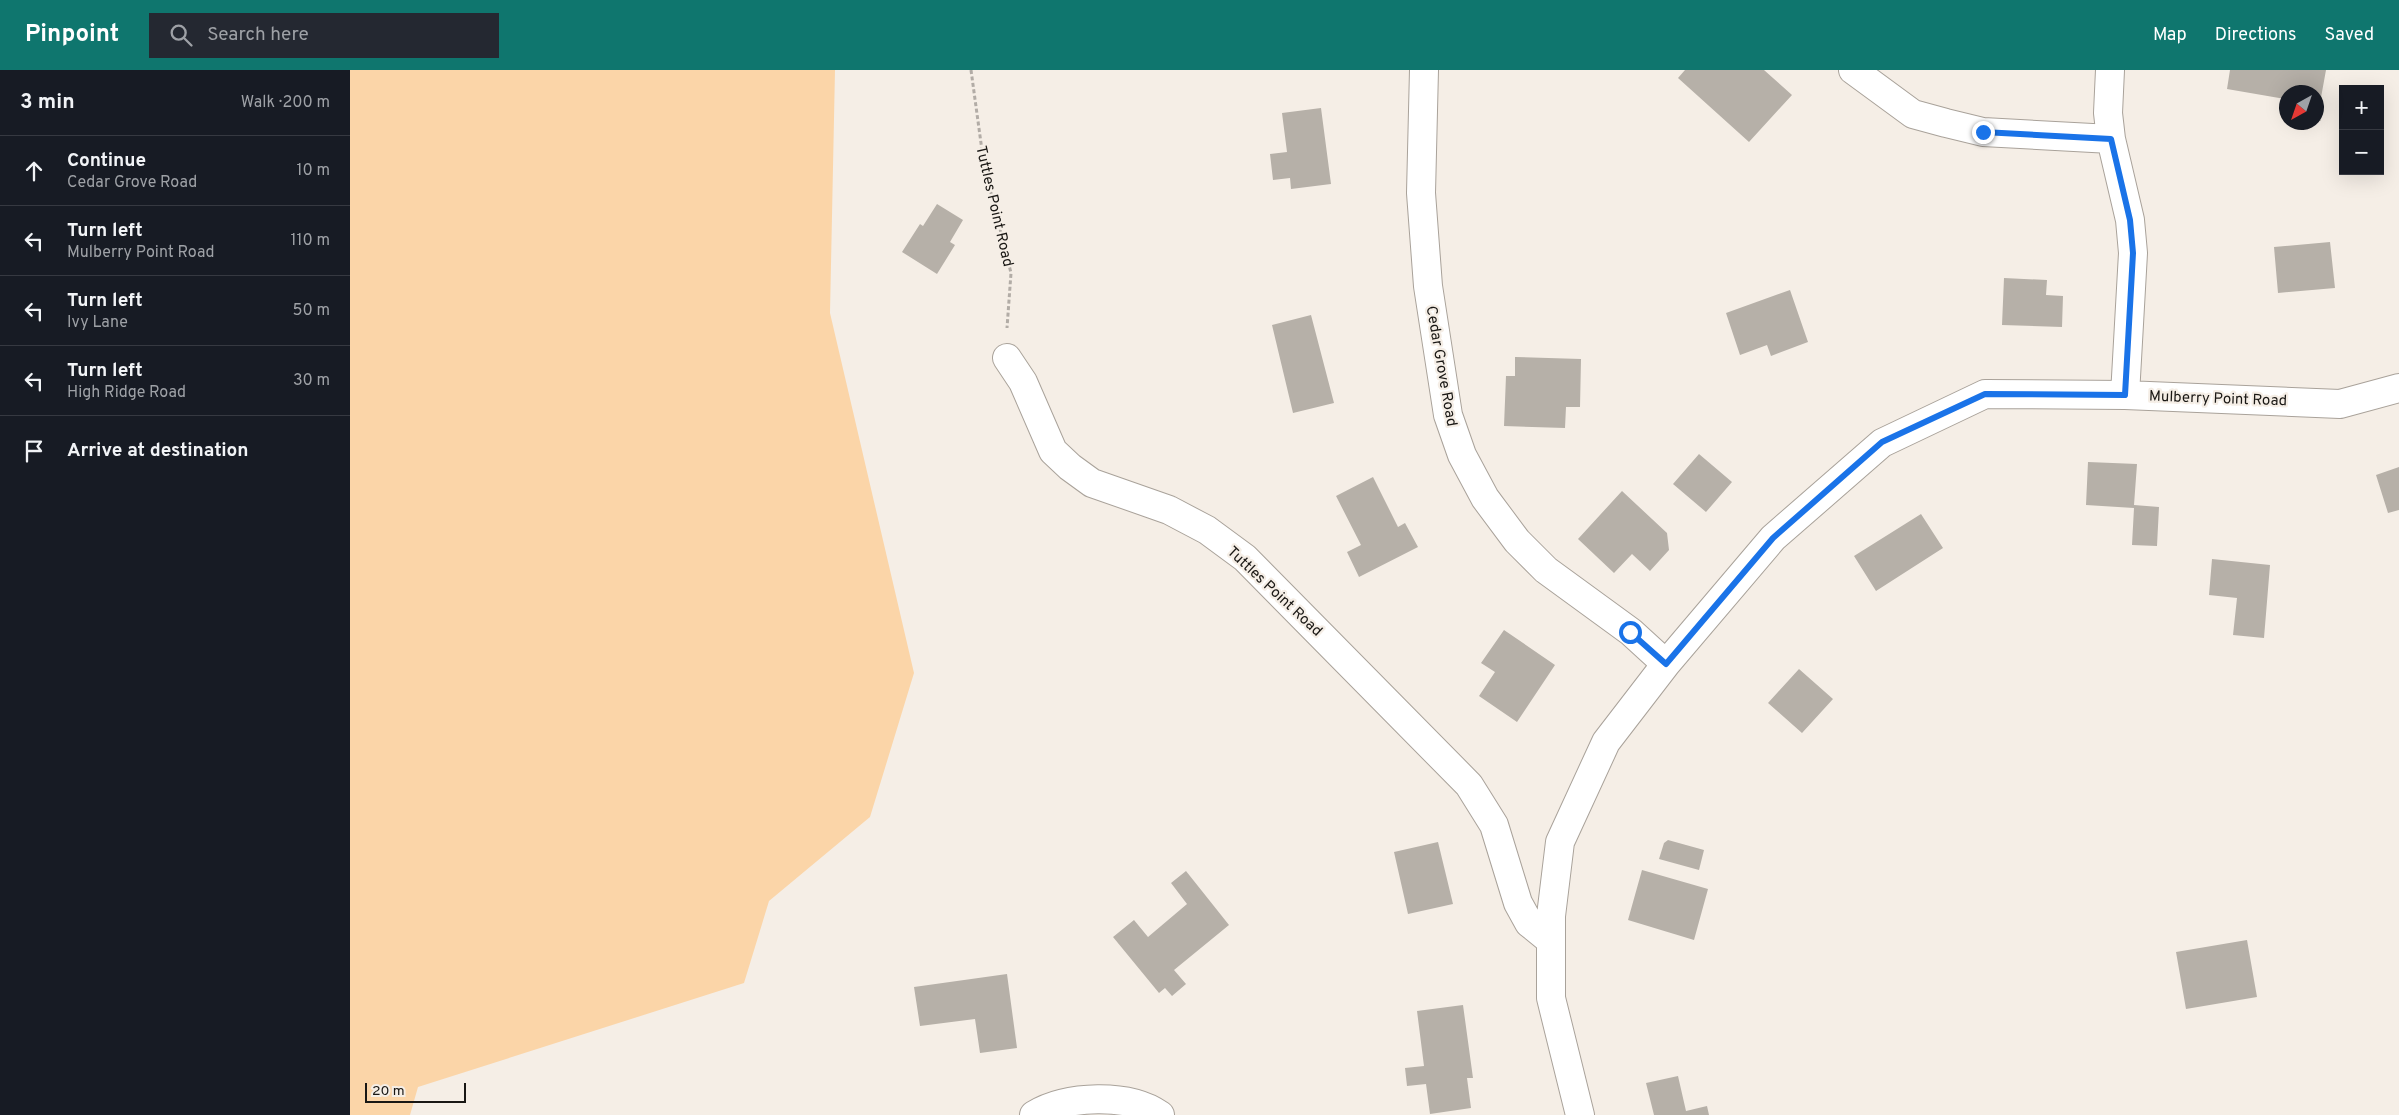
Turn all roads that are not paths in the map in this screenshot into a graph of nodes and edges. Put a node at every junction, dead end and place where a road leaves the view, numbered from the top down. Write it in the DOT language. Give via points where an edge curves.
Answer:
graph roads {
  1 [pos="1424,70"];
  2 [pos="1853,70"];
  3 [pos="2110,70"];
  4 [pos="2111,139"];
  5 [pos="1006,358"];
  6 [pos="2399,388"];
  7 [pos="2125,395"];
  8 [pos="1666,664"];
  9 [pos="1550,940"];
  10 [pos="1034,1115"];
  11 [pos="1160,1115"];
  12 [pos="1580,1115"];
  1 -- 8 [label="street, Cedar Grove Road" via="1421,193 1428,286 1448,415 1462,455 1485,498 1517,542 1546,570 1630,632"];
  2 -- 4 [label="street" via="1913,114 1946,123 1983,132"];
  3 -- 4 [label="street" via="2108,113"];
  4 -- 7 [label="street" via="2130,220 2133,253"];
  5 -- 9 [label="street, Tuttles Point Road" via="1022,382 1053,450 1070,467 1092,483 1169,510 1206,530 1245,558 1469,785 1494,825 1518,903 1529,922"];
  6 -- 7 [label="street, Mulberry Point Road" via="2340,404"];
  7 -- 8 [label="street, Mulberry Point Road" via="1985,394 1882,442 1773,538"];
  8 -- 9 [label="street, Mulberry Point Road" via="1606,742 1560,842"];
  9 -- 12 [label="street, Mulberry Point Road" via="1551,998"];
  10 -- 11 [label="street" via="1074,1101 1104,1098 1150,1108"];
}
